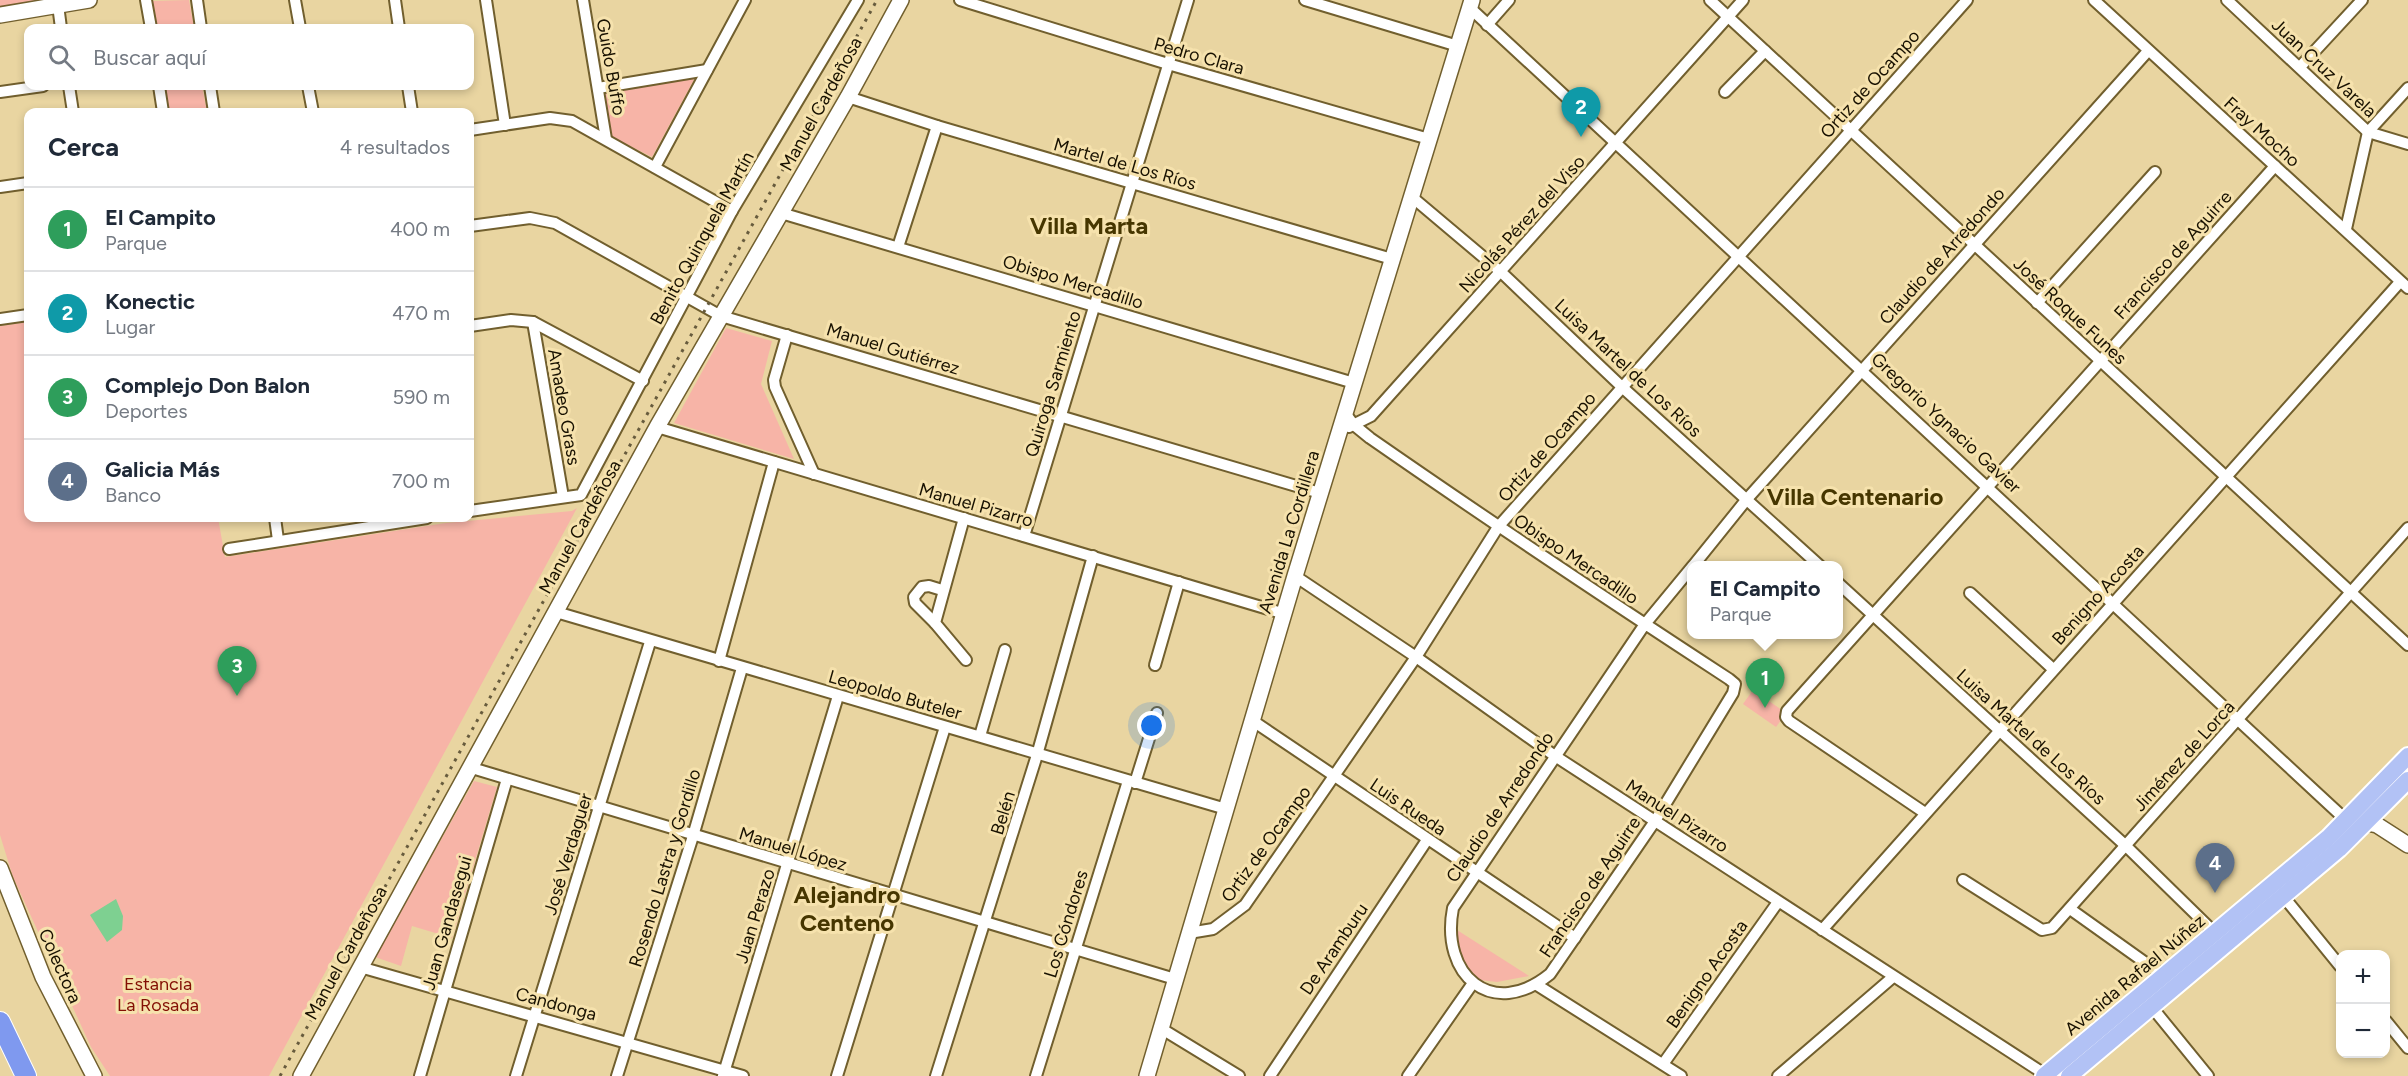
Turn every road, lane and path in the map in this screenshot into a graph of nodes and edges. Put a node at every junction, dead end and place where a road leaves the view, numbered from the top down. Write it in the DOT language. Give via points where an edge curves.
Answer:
graph roads {
  1 [pos="89,0"];
  2 [pos="146,0"];
  3 [pos="197,0"];
  4 [pos="295,0"];
  5 [pos="395,0"];
  6 [pos="486,0"];
  7 [pos="583,0"];
  8 [pos="745,0"];
  9 [pos="858,0"];
  10 [pos="901,0"];
  11 [pos="960,0"];
  12 [pos="1188,0"];
  13 [pos="1305,0"];
  14 [pos="1509,0"];
  15 [pos="1710,0"];
  16 [pos="1743,0"];
  17 [pos="1967,0"];
  18 [pos="2094,0"];
  19 [pos="2227,0"];
  20 [pos="2362,0"];
  21 [pos="1471,4"];
  22 [pos="58,5"];
  23 [pos="993,5"];
  24 [pos="5,14"];
  25 [pos="1728,16"];
  26 [pos="60,24"];
  27 [pos="150,24"];
  28 [pos="200,24"];
  29 [pos="299,24"];
  30 [pos="398,24"];
  31 [pos="1487,25"];
  32 [pos="1458,46"];
  33 [pos="1765,51"];
  34 [pos="2148,51"];
  35 [pos="1168,64"];
  36 [pos="2300,67"];
  37 [pos="706,69"];
  38 [pos="598,88"];
  39 [pos="2408,88"];
  40 [pos="24,89"];
  41 [pos="70,90"];
  42 [pos="160,90"];
  43 [pos="211,90"];
  44 [pos="309,90"];
  45 [pos="409,90"];
  46 [pos="0,92"];
  47 [pos="1725,92"];
  48 [pos="849,97"];
  49 [pos="72,108"];
  50 [pos="162,108"];
  51 [pos="213,108"];
  52 [pos="312,108"];
  53 [pos="411,108"];
  54 [pos="505,125"];
  55 [pos="937,126"];
  56 [pos="474,129"];
  57 [pos="1851,131"];
  58 [pos="2368,132"];
  59 [pos="606,139"];
  60 [pos="1429,140"];
  61 [pos="1615,144"];
  62 [pos="2408,144"];
  63 [pos="655,166"];
  64 [pos="2275,166"];
  65 [pos="2155,172"];
  66 [pos="24,184"];
  67 [pos="1133,184"];
  68 [pos="0,187"];
  69 [pos="1412,197"];
  70 [pos="732,211"];
  71 [pos="781,213"];
  72 [pos="474,226"];
  73 [pos="2346,229"];
  74 [pos="1974,245"];
  75 [pos="898,247"];
  76 [pos="1737,256"];
  77 [pos="1392,259"];
  78 [pos="1501,272"];
  79 [pos="2404,285"];
  80 [pos="688,296"];
  81 [pos="2037,303"];
  82 [pos="1094,306"];
  83 [pos="24,316"];
  84 [pos="721,316"];
  85 [pos="0,319"];
  86 [pos="533,322"];
  87 [pos="474,325"];
  88 [pos="787,335"];
  89 [pos="2100,361"];
  90 [pos="1861,371"];
  91 [pos="643,381"];
  92 [pos="1354,383"];
  93 [pos="1622,387"];
  94 [pos="1060,416"];
  95 [pos="1346,422"];
  96 [pos="657,427"];
  97 [pos="774,462"];
  98 [pos="814,474"];
  99 [pos="2225,478"];
  100 [pos="1988,489"];
  101 [pos="1320,494"];
  102 [pos="562,497"];
  103 [pos="1747,499"];
  104 [pos="474,509"];
  105 [pos="964,518"];
  106 [pos="275,522"];
  107 [pos="374,522"];
  108 [pos="1498,527"];
  109 [pos="2408,528"];
  110 [pos="1024,536"];
  111 [pos="278,540"];
  112 [pos="229,549"];
  113 [pos="1093,556"];
  114 [pos="1696,561"];
  115 [pos="1815,561"];
  116 [pos="1687,572"];
  117 [pos="1295,576"];
  118 [pos="1179,582"];
  119 [pos="1843,586"];
  120 [pos="942,590"];
  121 [pos="1970,593"];
  122 [pos="2350,593"];
  123 [pos="2112,604"];
  124 [pos="556,612"];
  125 [pos="1285,614"];
  126 [pos="1874,614"];
  127 [pos="934,623"];
  128 [pos="1645,624"];
  129 [pos="650,642"];
  130 [pos="2408,645"];
  131 [pos="1005,650"];
  132 [pos="1416,657"];
  133 [pos="966,660"];
  134 [pos="718,661"];
  135 [pos="1155,665"];
  136 [pos="742,668"];
  137 [pos="2053,669"];
  138 [pos="1735,684"];
  139 [pos="838,696"];
  140 [pos="1157,713"];
  141 [pos="1253,721"];
  142 [pos="2238,721"];
  143 [pos="945,728"];
  144 [pos="1997,731"];
  145 [pos="980,736"];
  146 [pos="1037,755"];
  147 [pos="1555,756"];
  148 [pos="2408,756"];
  149 [pos="472,768"];
  150 [pos="1335,777"];
  151 [pos="507,779"];
  152 [pos="2408,780"];
  153 [pos="1132,782"];
  154 [pos="599,807"];
  155 [pos="1226,808"];
  156 [pos="1925,813"];
  157 [pos="2346,820"];
  158 [pos="1655,821"];
  159 [pos="2368,822"];
  160 [pos="693,836"];
  161 [pos="1427,840"];
  162 [pos="2408,845"];
  163 [pos="2126,846"];
  164 [pos="788,865"];
  165 [pos="0,868"];
  166 [pos="1476,872"];
  167 [pos="1963,880"];
  168 [pos="893,896"];
  169 [pos="2283,897"];
  170 [pos="1778,902"];
  171 [pos="2070,909"];
  172 [pos="986,922"];
  173 [pos="1822,930"];
  174 [pos="1189,933"];
  175 [pos="1575,938"];
  176 [pos="2220,938"];
  177 [pos="1076,948"];
  178 [pos="2336,961"];
  179 [pos="360,967"];
  180 [pos="2164,976"];
  181 [pos="1893,977"];
  182 [pos="1175,979"];
  183 [pos="1473,983"];
  184 [pos="1537,985"];
  185 [pos="444,992"];
  186 [pos="2151,1006"];
  187 [pos="535,1015"];
  188 [pos="0,1022"];
  189 [pos="2390,1027"];
  190 [pos="1162,1029"];
  191 [pos="627,1041"];
  192 [pos="2408,1048"];
  193 [pos="1664,1064"];
  194 [pos="723,1073"];
  195 [pos="2045,1075"];
  196 [pos="26,1076"];
  197 [pos="94,1076"];
  198 [pos="301,1076"];
  199 [pos="420,1076"];
  200 [pos="516,1076"];
  201 [pos="617,1076"];
  202 [pos="743,1076"];
  203 [pos="837,1076"];
  204 [pos="936,1076"];
  205 [pos="1036,1076"];
  206 [pos="1147,1076"];
  207 [pos="1239,1076"];
  208 [pos="1270,1076"];
  209 [pos="1408,1076"];
  210 [pos="1681,1076"];
  211 [pos="1778,1076"];
  212 [pos="2069,1076"];
  213 [pos="2208,1076"];
  1 -- 22 [label="main road"];
  2 -- 27 [label="street"];
  3 -- 28 [label="street"];
  4 -- 29 [label="street"];
  5 -- 30 [label="street"];
  6 -- 54 [label="street"];
  7 -- 38 [label="street, Guido Buffo"];
  8 -- 37 [label="street"];
  9 -- 70 [label="street, Benito Quinquela Martín"];
  10 -- 48 [label="main road, Manuel Cardeñosa"];
  11 -- 23 [label="street, Pedro Clara"];
  12 -- 35 [label="street, Quiroga Sarmiento"];
  13 -- 32 [label="street"];
  14 -- 31 [label="street"];
  15 -- 25 [label="street, José Roque Funes"];
  16 -- 25 [label="street, Nicolás Pérez del Viso"];
  17 -- 57 [label="street, Ortiz de Ocampo"];
  18 -- 34 [label="street, Fray Mocho"];
  19 -- 36 [label="street, Juan Cruz Varela"];
  20 -- 36 [label="street"];
  21 -- 31 [label="street, Gregorio Ygnacio Gavier"];
  21 -- 32 [label="main road, Avenida La Cordillera"];
  22 -- 24 [label="main road"];
  22 -- 26 [label="street"];
  23 -- 35 [label="street, Pedro Clara"];
  25 -- 33 [label="street, José Roque Funes"];
  25 -- 61 [label="street, Nicolás Pérez del Viso"];
  31 -- 61 [label="street, Gregorio Ygnacio Gavier"];
  32 -- 60 [label="main road, Avenida La Cordillera"];
  33 -- 47 [label="street"];
  33 -- 57 [label="street, José Roque Funes"];
  34 -- 64 [label="street, Fray Mocho"];
  34 -- 74 [label="street, Claudio de Arredondo"];
  35 -- 60 [label="street, Pedro Clara"];
  35 -- 67 [label="street, Quiroga Sarmiento"];
  36 -- 58 [label="street, Juan Cruz Varela"];
  37 -- 38 [label="street"];
  37 -- 63 [label="street"];
  38 -- 59 [label="street, Guido Buffo"];
  39 -- 58 [label="street"];
  40 -- 46 [label="street"];
  41 -- 49 [label="street"];
  42 -- 50 [label="street"];
  43 -- 51 [label="street"];
  44 -- 52 [label="street"];
  45 -- 53 [label="street"];
  48 -- 55 [label="street, Martel de Los Ríos"];
  48 -- 71 [label="main road, Manuel Cardeñosa"];
  54 -- 56 [label="street"];
  54 -- 59 [label="street" via="561,117"];
  55 -- 67 [label="street, Martel de Los Ríos"];
  55 -- 75 [label="street"];
  57 -- 74 [label="street, José Roque Funes"];
  57 -- 76 [label="street, Ortiz de Ocampo"];
  58 -- 62 [label="street, Juan Cruz Varela"];
  58 -- 73 [label="street"];
  59 -- 63 [label="street"];
  60 -- 69 [label="main road, Avenida La Cordillera"];
  61 -- 76 [label="street, Gregorio Ygnacio Gavier"];
  61 -- 78 [label="street, Nicolás Pérez del Viso"];
  63 -- 70 [label="street"];
  64 -- 73 [label="street, Fray Mocho"];
  64 -- 89 [label="street, Francisco de Aguirre"];
  65 -- 81 [label="street"];
  66 -- 68 [label="street"];
  67 -- 77 [label="street, Martel de Los Ríos"];
  67 -- 82 [label="street, Quiroga Sarmiento"];
  69 -- 77 [label="main road, Avenida La Cordillera"];
  69 -- 78 [label="street, Luisa Martel de Los Ríos"];
  70 -- 80 [label="street, Benito Quinquela Martín"];
  71 -- 75 [label="street, Obispo Mercadillo"];
  71 -- 84 [label="main road, Manuel Cardeñosa"];
  72 -- 80 [label="street, Manuel Gutiérrez" via="542,219 555,223"];
  73 -- 79 [label="street, Fray Mocho"];
  74 -- 81 [label="street, José Roque Funes"];
  74 -- 90 [label="street, Claudio de Arredondo"];
  75 -- 82 [label="street, Obispo Mercadillo"];
  76 -- 90 [label="street, Gregorio Ygnacio Gavier"];
  76 -- 93 [label="street, Ortiz de Ocampo"];
  77 -- 92 [label="main road, Avenida La Cordillera"];
  78 -- 93 [label="street, Luisa Martel de Los Ríos"];
  78 -- 95 [label="street, Nicolás Pérez del Viso" via="1371,416"];
  79 -- 99 [label="street, Benigno Acosta"];
  80 -- 84 [label="street, Manuel Gutiérrez"];
  80 -- 91 [label="street, Benito Quinquela Martín"];
  81 -- 89 [label="street, José Roque Funes"];
  82 -- 92 [label="street, Obispo Mercadillo"];
  82 -- 94 [label="street, Quiroga Sarmiento"];
  83 -- 85 [label="street"];
  84 -- 88 [label="street, Manuel Gutiérrez"];
  84 -- 96 [label="main road, Manuel Cardeñosa"];
  86 -- 87 [label="street" via="511,320"];
  86 -- 91 [label="street"];
  86 -- 102 [label="street, Amadeo Grass"];
  88 -- 94 [label="street, Manuel Gutiérrez"];
  88 -- 98 [label="street" via="775,387"];
  89 -- 99 [label="street, José Roque Funes"];
  89 -- 100 [label="street, Francisco de Aguirre"];
  90 -- 100 [label="street, Gregorio Ygnacio Gavier"];
  90 -- 103 [label="street, Claudio de Arredondo"];
  91 -- 102 [label="street, Benito Quinquela Martín" via="581,495"];
  92 -- 95 [label="main road, Avenida La Cordillera"];
  93 -- 103 [label="street, Luisa Martel de Los Ríos"];
  93 -- 108 [label="street, Ortiz de Ocampo"];
  94 -- 101 [label="street, Manuel Gutiérrez"];
  94 -- 110 [label="street, Quiroga Sarmiento"];
  95 -- 101 [label="main road, Avenida La Cordillera"];
  95 -- 108 [label="street, Obispo Mercadillo"];
  96 -- 97 [label="street, Manuel Pizarro"];
  96 -- 124 [label="main road, Manuel Cardeñosa"];
  97 -- 98 [label="street, Manuel Pizarro"];
  97 -- 134 [label="street"];
  98 -- 105 [label="street, Manuel Pizarro"];
  99 -- 122 [label="street, José Roque Funes"];
  99 -- 123 [label="street, Benigno Acosta"];
  100 -- 123 [label="street, Gregorio Ygnacio Gavier"];
  100 -- 126 [label="street, Francisco de Aguirre"];
  101 -- 117 [label="main road, Avenida La Cordillera"];
  102 -- 104 [label="street"];
  103 -- 114 [label="street, Claudio de Arredondo"];
  103 -- 115 [label="street, Luisa Martel de Los Ríos"];
  105 -- 110 [label="street, Manuel Pizarro"];
  105 -- 120 [label="street"];
  106 -- 111 [label="street"];
  107 -- 111 [label="street"];
  108 -- 128 [label="street, Obispo Mercadillo"];
  108 -- 132 [label="street, Ortiz de Ocampo"];
  109 -- 122 [label="street, Jiménez de Lorca"];
  110 -- 113 [label="street, Manuel Pizarro"];
  111 -- 112 [label="street"];
  113 -- 118 [label="street, Manuel Pizarro"];
  113 -- 146 [label="street, Belén"];
  116 -- 128 [label="street, Claudio de Arredondo"];
  117 -- 125 [label="main road, Avenida La Cordillera"];
  117 -- 132 [label="street, Manuel Pizarro"];
  118 -- 125 [label="street, Manuel Pizarro"];
  118 -- 135 [label="street"];
  119 -- 126 [label="street, Luisa Martel de Los Ríos"];
  120 -- 127 [label="street"];
  120 -- 127 [label="street" via="922,587 914,597"];
  121 -- 137 [label="street"];
  122 -- 130 [label="street, José Roque Funes"];
  122 -- 142 [label="street, Jiménez de Lorca"];
  123 -- 137 [label="street, Benigno Acosta"];
  123 -- 142 [label="street, Gregorio Ygnacio Gavier"];
  124 -- 129 [label="street, Leopoldo Buteler"];
  124 -- 149 [label="main road, Manuel Cardeñosa"];
  125 -- 141 [label="main road, Avenida La Cordillera"];
  126 -- 144 [label="street, Luisa Martel de Los Ríos"];
  126 -- 156 [label="street, Francisco de Aguirre" via="1787,711 1786,717"];
  127 -- 133 [label="street"];
  128 -- 138 [label="street, Obispo Mercadillo"];
  128 -- 147 [label="street, Claudio de Arredondo"];
  129 -- 134 [label="street, Leopoldo Buteler"];
  129 -- 154 [label="street, José Verdaguer"];
  131 -- 145 [label="street"];
  132 -- 147 [label="street, Manuel Pizarro"];
  132 -- 150 [label="street, Ortiz de Ocampo"];
  134 -- 136 [label="street, Leopoldo Buteler"];
  136 -- 139 [label="street, Leopoldo Buteler"];
  136 -- 160 [label="street, Rosendo Lastra y Gordillo"];
  137 -- 144 [label="street, Benigno Acosta"];
  138 -- 158 [label="street, Francisco de Aguirre"];
  139 -- 143 [label="street, Leopoldo Buteler"];
  139 -- 164 [label="street, Juan Perazo"];
  140 -- 153 [label="street, Los Cóndores"];
  141 -- 150 [label="street, Luis Rueda"];
  141 -- 155 [label="main road, Avenida La Cordillera"];
  142 -- 157 [label="street, Gregorio Ygnacio Gavier"];
  142 -- 163 [label="street, Jiménez de Lorca"];
  143 -- 145 [label="street, Leopoldo Buteler"];
  143 -- 168 [label="street"];
  144 -- 156 [label="street, Benigno Acosta"];
  144 -- 163 [label="street, Luisa Martel de Los Ríos"];
  145 -- 146 [label="street, Leopoldo Buteler"];
  146 -- 153 [label="street, Leopoldo Buteler"];
  146 -- 172 [label="street, Belén"];
  147 -- 158 [label="street, Manuel Pizarro"];
  147 -- 166 [label="street, Claudio de Arredondo"];
  148 -- 157 [label="main road, Avenida Rafael Núñez"];
  149 -- 151 [label="street, Manuel López"];
  149 -- 179 [label="main road, Manuel Cardeñosa"];
  150 -- 161 [label="street, Luis Rueda"];
  150 -- 174 [label="street, Ortiz de Ocampo" via="1245,906 1221,925"];
  151 -- 154 [label="street, Manuel López"];
  151 -- 185 [label="street, Juan Gandasegui"];
  152 -- 159 [label="main road, Avenida Rafael Núñez"];
  153 -- 155 [label="street, Leopoldo Buteler"];
  153 -- 177 [label="street, Los Cóndores"];
  154 -- 160 [label="street, Manuel López"];
  154 -- 187 [label="street, José Verdaguer"];
  155 -- 174 [label="main road, Avenida La Cordillera"];
  156 -- 173 [label="street, Benigno Acosta"];
  157 -- 159 [label="main road"];
  157 -- 176 [label="main road, Avenida Rafael Núñez"];
  158 -- 170 [label="street, Manuel Pizarro"];
  158 -- 175 [label="street, Francisco de Aguirre"];
  159 -- 162 [label="main road"];
  159 -- 169 [label="main road, Avenida Rafael Núñez"];
  160 -- 164 [label="street, Manuel López"];
  160 -- 191 [label="street, Rosendo Lastra y Gordillo"];
  161 -- 166 [label="street, Luis Rueda"];
  161 -- 208 [label="street, De Aramburu"];
  163 -- 171 [label="street, Jiménez de Lorca"];
  163 -- 176 [label="street, Luisa Martel de Los Ríos"];
  164 -- 168 [label="street, Manuel López"];
  164 -- 194 [label="street, Juan Perazo"];
  165 -- 197 [label="main road, Colectora" via="43,977"];
  166 -- 175 [label="street, Luis Rueda"];
  166 -- 183 [label="street, Claudio de Arredondo" via="1453,908 1450,924 1451,949 1458,966"];
  167 -- 171 [label="street, Jiménez de Lorca" via="2042,930 2052,928"];
  168 -- 172 [label="street, Manuel López"];
  168 -- 203 [label="street"];
  169 -- 176 [label="main road, Avenida Rafael Núñez"];
  169 -- 178 [label="street"];
  170 -- 173 [label="street, Manuel Pizarro"];
  170 -- 193 [label="street, Benigno Acosta"];
  171 -- 180 [label="street"];
  172 -- 177 [label="street, Manuel López"];
  172 -- 204 [label="street, Belén"];
  173 -- 181 [label="street, Manuel Pizarro"];
  174 -- 182 [label="main road, Avenida La Cordillera"];
  175 -- 184 [label="street, Francisco de Aguirre" via="1550,974"];
  176 -- 180 [label="main road, Avenida Rafael Núñez"];
  176 -- 186 [label="main road, Avenida Rafael Núñez"];
  177 -- 182 [label="street, Manuel López"];
  177 -- 205 [label="street, Los Cóndores"];
  179 -- 185 [label="street, Candonga"];
  179 -- 198 [label="main road, Manuel Cardeñosa"];
  180 -- 195 [label="main road, Avenida Rafael Núñez"];
  181 -- 195 [label="street, Manuel Pizarro"];
  181 -- 211 [label="street"];
  182 -- 190 [label="main road, Avenida La Cordillera"];
  183 -- 184 [label="street" via="1510,993"];
  183 -- 209 [label="street"];
  184 -- 193 [label="street"];
  185 -- 187 [label="street, Candonga"];
  185 -- 199 [label="street, Juan Gandasegui"];
  186 -- 212 [label="main road, Avenida Rafael Núñez"];
  186 -- 213 [label="street"];
  187 -- 191 [label="street, Candonga"];
  187 -- 200 [label="street, José Verdaguer"];
  188 -- 196 [label="highway"];
  189 -- 192 [label="street"];
  190 -- 206 [label="main road, Avenida La Cordillera"];
  190 -- 207 [label="street"];
  191 -- 194 [label="street, Candonga"];
  191 -- 201 [label="street, Rosendo Lastra y Gordillo"];
  193 -- 210 [label="street"];
  194 -- 202 [label="street, Candonga"];
}
